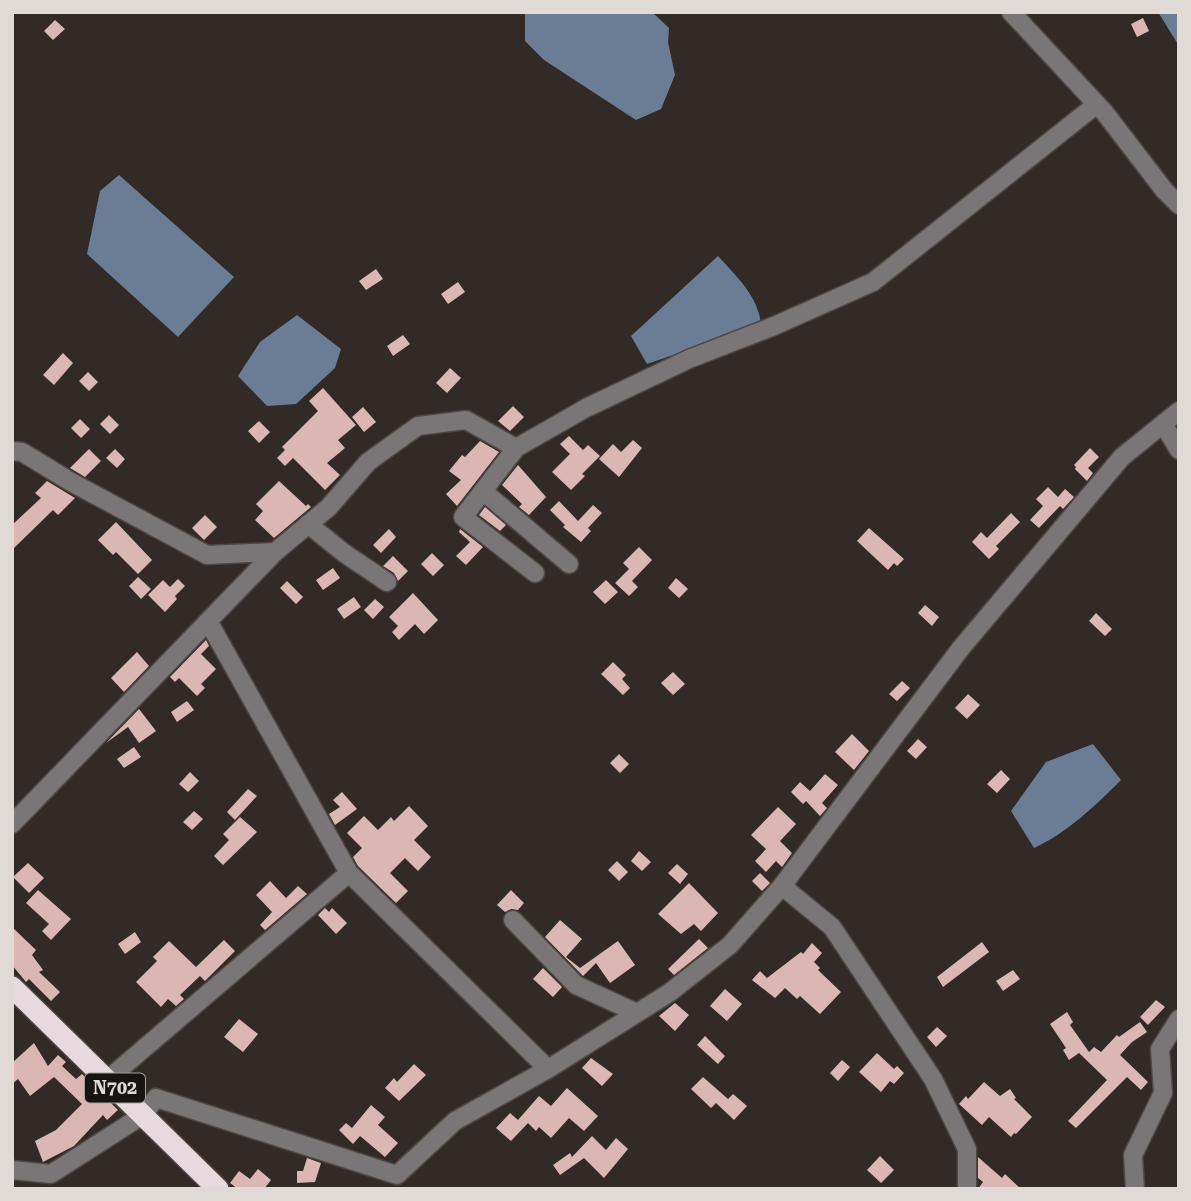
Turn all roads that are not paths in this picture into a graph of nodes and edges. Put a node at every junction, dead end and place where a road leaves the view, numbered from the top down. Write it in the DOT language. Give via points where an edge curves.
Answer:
graph roads {
  1 [pos="1011,12"];
  2 [pos="1097,104"];
  3 [pos="1179,205"];
  4 [pos="1179,411"];
  5 [pos="1163,424"];
  6 [pos="516,448"];
  7 [pos="1179,450"];
  8 [pos="12,451"];
  9 [pos="483,491"];
  10 [pos="308,524"];
  11 [pos="275,552"];
  12 [pos="569,564"];
  13 [pos="536,573"];
  14 [pos="387,582"];
  15 [pos="208,621"];
  16 [pos="12,824"];
  17 [pos="349,873"];
  18 [pos="782,886"];
  19 [pos="513,920"];
  20 [pos="12,987"];
  21 [pos="636,1013"];
  22 [pos="1179,1019"];
  23 [pos="548,1069"];
  24 [pos="107,1080"];
  25 [pos="143,1115"];
  26 [pos="12,1170"];
  27 [pos="52,1182"];
  28 [pos="218,1189"];
  29 [pos="967,1189"];
  30 [pos="1135,1189"];
  1 -- 2 [label="street"];
  2 -- 3 [label="street"];
  2 -- 6 [label="street" via="873,282 689,359 586,408"];
  4 -- 5 [label="street"];
  5 -- 7 [label="street"];
  5 -- 18 [label="street" via="1122,457 961,648"];
  6 -- 9 [label="street"];
  6 -- 10 [label="street" via="467,420 418,426 368,462"];
  8 -- 11 [label="street" via="22,452 207,555"];
  9 -- 12 [label="street"];
  9 -- 13 [label="street" via="463,517"];
  10 -- 11 [label="street"];
  10 -- 14 [label="street"];
  11 -- 15 [label="street"];
  15 -- 16 [label="street"];
  15 -- 17 [label="street"];
  17 -- 23 [label="street"];
  17 -- 24 [label="street"];
  18 -- 21 [label="street" via="730,945"];
  18 -- 29 [label="street" via="832,927 933,1079 967,1149"];
  19 -- 21 [label="street" via="576,985"];
  20 -- 24 [label="highway, N702"];
  21 -- 23 [label="street"];
  22 -- 30 [label="street" via="1160,1049 1163,1093 1133,1155"];
  23 -- 25 [label="street" via="456,1121 397,1175 156,1098"];
  24 -- 25 [label="highway, N702"];
  25 -- 27 [label="street"];
  25 -- 28 [label="highway, N702"];
  26 -- 27 [label="street"];
}
